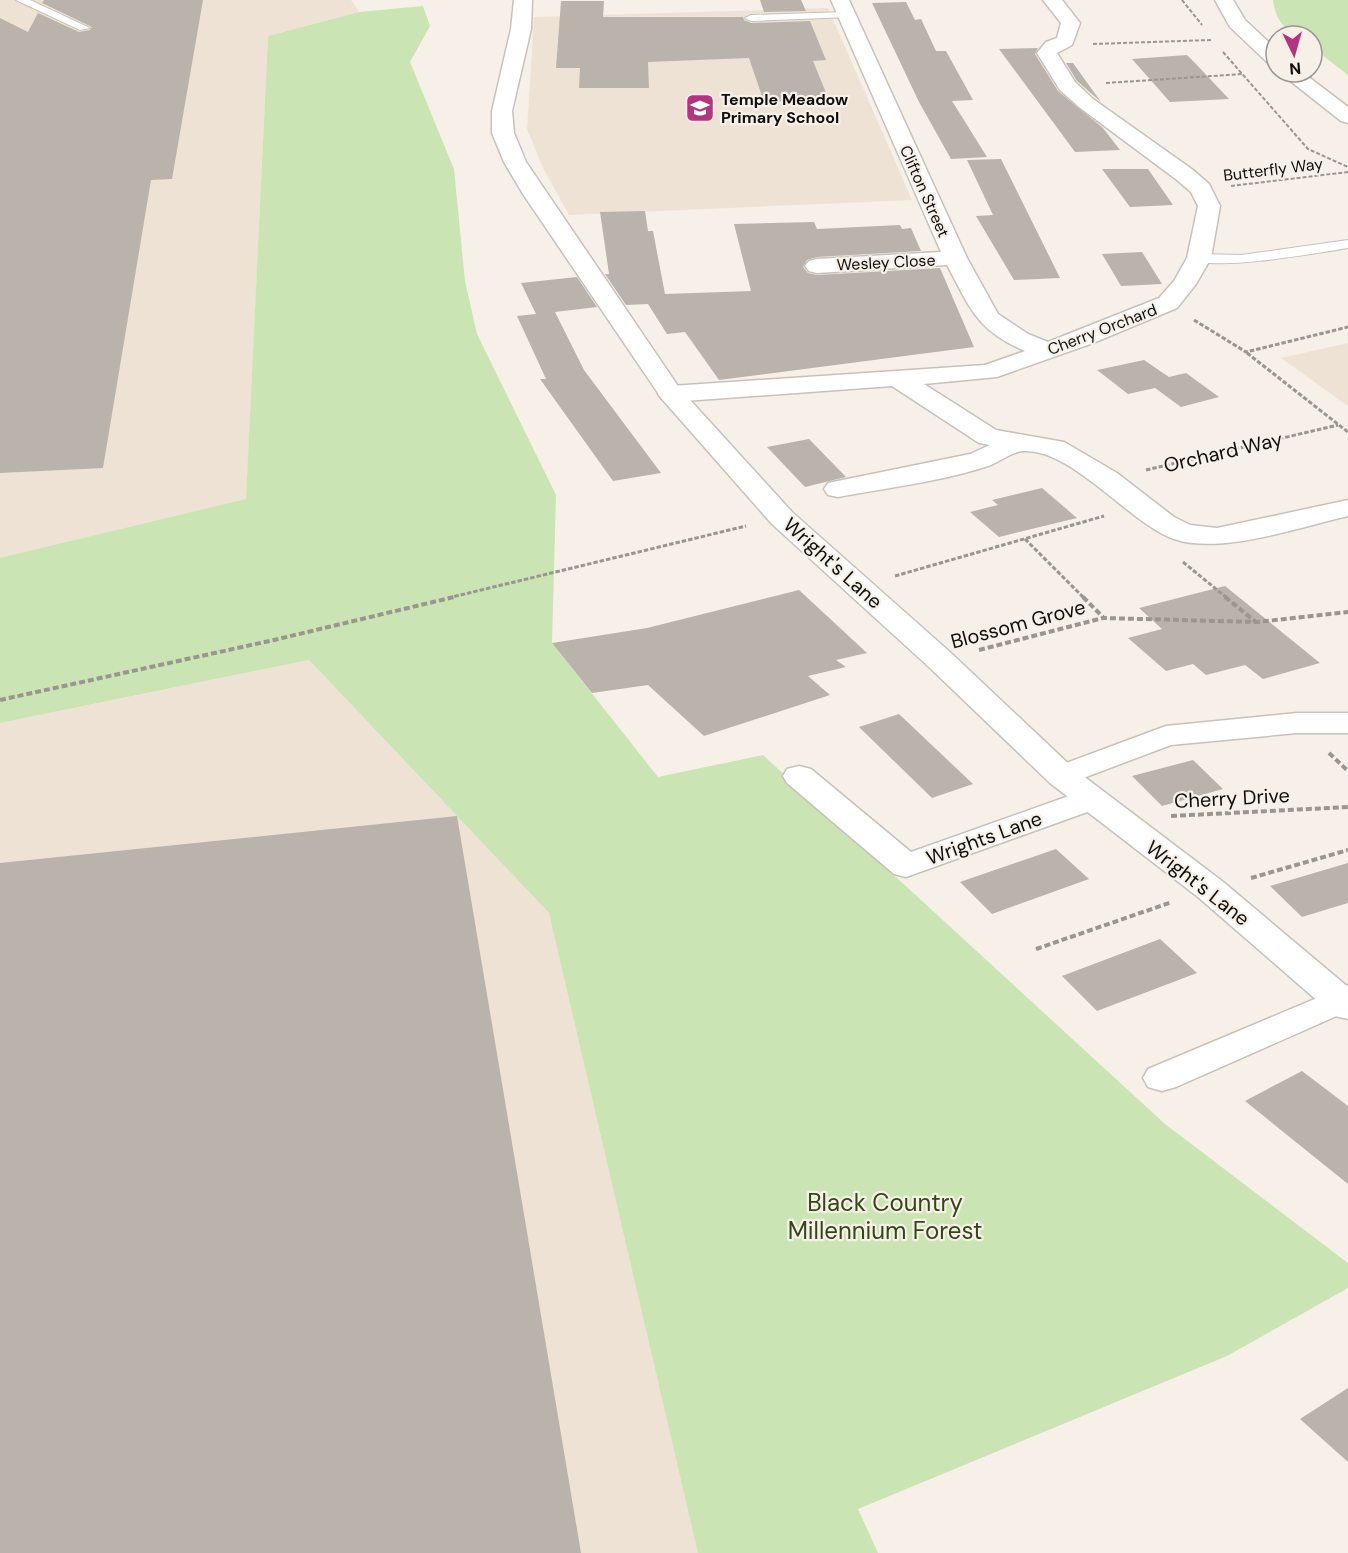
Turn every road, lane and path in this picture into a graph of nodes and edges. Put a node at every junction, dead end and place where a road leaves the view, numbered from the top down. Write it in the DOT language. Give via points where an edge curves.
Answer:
graph roads {
  1 [pos="21,0"];
  2 [pos="523,0"];
  3 [pos="1052,0"];
  4 [pos="1182,0"];
  5 [pos="1224,0"];
  6 [pos="843,7"];
  7 [pos="750,18"];
  8 [pos="1203,26"];
  9 [pos="84,28"];
  10 [pos="1210,34"];
  11 [pos="1053,46"];
  12 [pos="1219,48"];
  13 [pos="1264,48"];
  14 [pos="1243,74"];
  15 [pos="1305,84"];
  16 [pos="1067,86"];
  17 [pos="1348,117"];
  18 [pos="1348,167"];
  19 [pos="1348,172"];
  20 [pos="1201,189"];
  21 [pos="1348,244"];
  22 [pos="955,258"];
  23 [pos="1199,258"];
  24 [pos="827,288"];
  25 [pos="1168,303"];
  26 [pos="1348,327"];
  27 [pos="1047,351"];
  28 [pos="1246,352"];
  29 [pos="897,378"];
  30 [pos="671,394"];
  31 [pos="1338,424"];
  32 [pos="1348,432"];
  33 [pos="1016,443"];
  34 [pos="1107,479"];
  35 [pos="838,489"];
  36 [pos="1145,508"];
  37 [pos="1348,508"];
  38 [pos="782,518"];
  39 [pos="1025,538"];
  40 [pos="1176,555"];
  41 [pos="860,587"];
  42 [pos="1348,612"];
  43 [pos="1103,618"];
  44 [pos="1257,622"];
  45 [pos="940,660"];
  46 [pos="0,700"];
  47 [pos="1348,723"];
  48 [pos="799,776"];
  49 [pos="1062,776"];
  50 [pos="1348,807"];
  51 [pos="1104,809"];
  52 [pos="1348,850"];
  53 [pos="1210,889"];
  54 [pos="1036,949"];
  55 [pos="1345,1001"];
  56 [pos="1162,1078"];
  1 -- 9 [label="lane"];
  2 -- 30 [label="street, Wright's Lane" via="521,29 502,111 502,133 534,194"];
  3 -- 11 [label="street" via="1071,23 1065,41"];
  4 -- 8 [label="path"];
  5 -- 13 [label="street" via="1238,23"];
  6 -- 7 [label="lane"];
  6 -- 22 [label="street, Clifton Street"];
  10 -- 11 [label="path" via="1211,39"];
  11 -- 16 [label="street" via="1047,53"];
  12 -- 14 [label="path, Butterfly Way"];
  14 -- 16 [label="path"];
  14 -- 18 [label="path, Butterfly Way" via="1308,149"];
  15 -- 17 [label="street"];
  16 -- 20 [label="street"];
  19 -- 20 [label="path, Butterfly Way"];
  20 -- 23 [label="street, Cherry Orchard" via="1209,206"];
  21 -- 23 [label="lane" via="1241,259"];
  22 -- 24 [label="street, Wesley Close" via="814,255"];
  22 -- 27 [label="street, Clifton Street" via="988,318 1019,339"];
  23 -- 25 [label="street, Cherry Orchard"];
  25 -- 27 [label="street, Cherry Orchard"];
  25 -- 28 [label="path"];
  26 -- 28 [label="path"];
  27 -- 29 [label="street, Cherry Orchard" via="988,372"];
  28 -- 31 [label="path"];
  29 -- 30 [label="street, Cherry Orchard"];
  29 -- 33 [label="street" via="988,437"];
  30 -- 38 [label="street, Wright's Lane"];
  31 -- 32 [label="path"];
  31 -- 34 [label="path, Orchard Way"];
  33 -- 34 [label="street" via="1054,448"];
  33 -- 35 [label="street" via="978,461"];
  34 -- 36 [label="street"];
  36 -- 37 [label="street" via="1183,533 1217,537"];
  36 -- 39 [label="path" via="1130,508"];
  38 -- 41 [label="street, Wright's Lane"];
  38 -- 46 [label="path" via="274,640"];
  39 -- 41 [label="path"];
  39 -- 43 [label="path, Blossom Grove"];
  40 -- 44 [label="path"];
  41 -- 45 [label="street, Wright's Lane"];
  42 -- 44 [label="path, Blossom Grove"];
  43 -- 44 [label="path, Blossom Grove"];
  43 -- 45 [label="path, Blossom Grove"];
  45 -- 49 [label="street, Wright's Lane"];
  47 -- 49 [label="street" via="1297,723 1166,735"];
  48 -- 51 [label="street, Wrights Lane" via="906,866"];
  49 -- 51 [label="street, Wright's Lane"];
  50 -- 51 [label="path, Cherry Drive"];
  51 -- 53 [label="street, Wright's Lane"];
  52 -- 53 [label="path"];
  53 -- 54 [label="path"];
  53 -- 55 [label="street, Wright's Lane"];
  55 -- 56 [label="street"];
}
